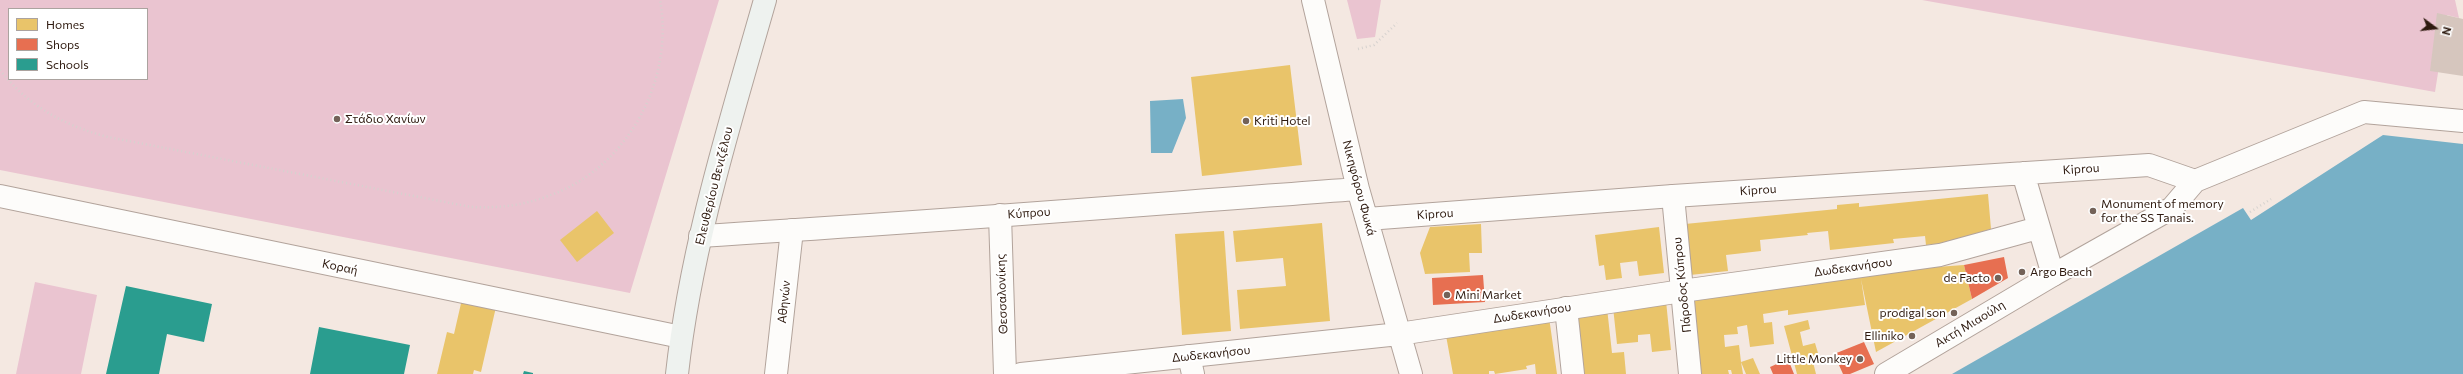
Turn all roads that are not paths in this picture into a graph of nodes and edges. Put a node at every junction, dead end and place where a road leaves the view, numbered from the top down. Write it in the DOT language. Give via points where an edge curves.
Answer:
graph roads {
  1 [pos="765,0"];
  2 [pos="1313,0"];
  3 [pos="2463,121"];
  4 [pos="2023,173"];
  5 [pos="2195,180"];
  6 [pos="1358,189"];
  7 [pos="0,196"];
  8 [pos="1673,196"];
  9 [pos="1000,215"];
  10 [pos="1367,219"];
  11 [pos="2038,228"];
  12 [pos="792,230"];
  13 [pos="700,236"];
  14 [pos="2053,275"];
  15 [pos="1682,290"];
  16 [pos="1566,308"];
  17 [pos="1399,334"];
  18 [pos="681,337"];
  19 [pos="1191,365"];
  20 [pos="677,374"];
  21 [pos="776,374"];
  22 [pos="1005,374"];
  23 [pos="1022,374"];
  24 [pos="1411,374"];
  25 [pos="1573,374"];
  26 [pos="1690,374"];
  27 [pos="1886,374"];
  1 -- 13 [label="main road, Ελευθερίου Βενιζέλου"];
  2 -- 6 [label="street, Νικηφόρου Φωκά"];
  3 -- 5 [label="street" via="2364,112"];
  4 -- 5 [label="street, Kiprou" via="2149,165"];
  4 -- 8 [label="street, Kiprou"];
  4 -- 11 [label="street"];
  5 -- 14 [label="street, Ακτή Μιαούλη" via="2172,208"];
  6 -- 9 [label="street, Κύπρου"];
  6 -- 10 [label="street, Νικηφόρου Φωκά"];
  7 -- 18 [label="street, Κοραή"];
  8 -- 10 [label="street, Kiprou"];
  8 -- 15 [label="street, Πάροδος Κύπρου"];
  9 -- 12 [label="street, Κύπρου"];
  9 -- 22 [label="street, Θεσσαλονίκης"];
  10 -- 17 [label="street, Νικηφόρου Φωκά"];
  11 -- 14 [label="street"];
  11 -- 15 [label="street, Δωδεκανήσου" via="1940,255"];
  12 -- 13 [label="street, Κύπρου"];
  12 -- 21 [label="street, Αθηνών"];
  13 -- 18 [label="main road, Ελευθερίου Βενιζέλου"];
  14 -- 27 [label="street, Ακτή Μιαούλη"];
  15 -- 16 [label="street, Δωδεκανήσου"];
  15 -- 26 [label="street, Πάροδος Κύπρου"];
  16 -- 17 [label="street, Δωδεκανήσου"];
  16 -- 25 [label="street"];
  17 -- 19 [label="street, Δωδεκανήσου"];
  17 -- 24 [label="street, Νικηφόρου Φωκά"];
  18 -- 20 [label="main road, Ελευθερίου Βενιζέλου"];
  19 -- 23 [label="street, Δωδεκανήσου"];
}
